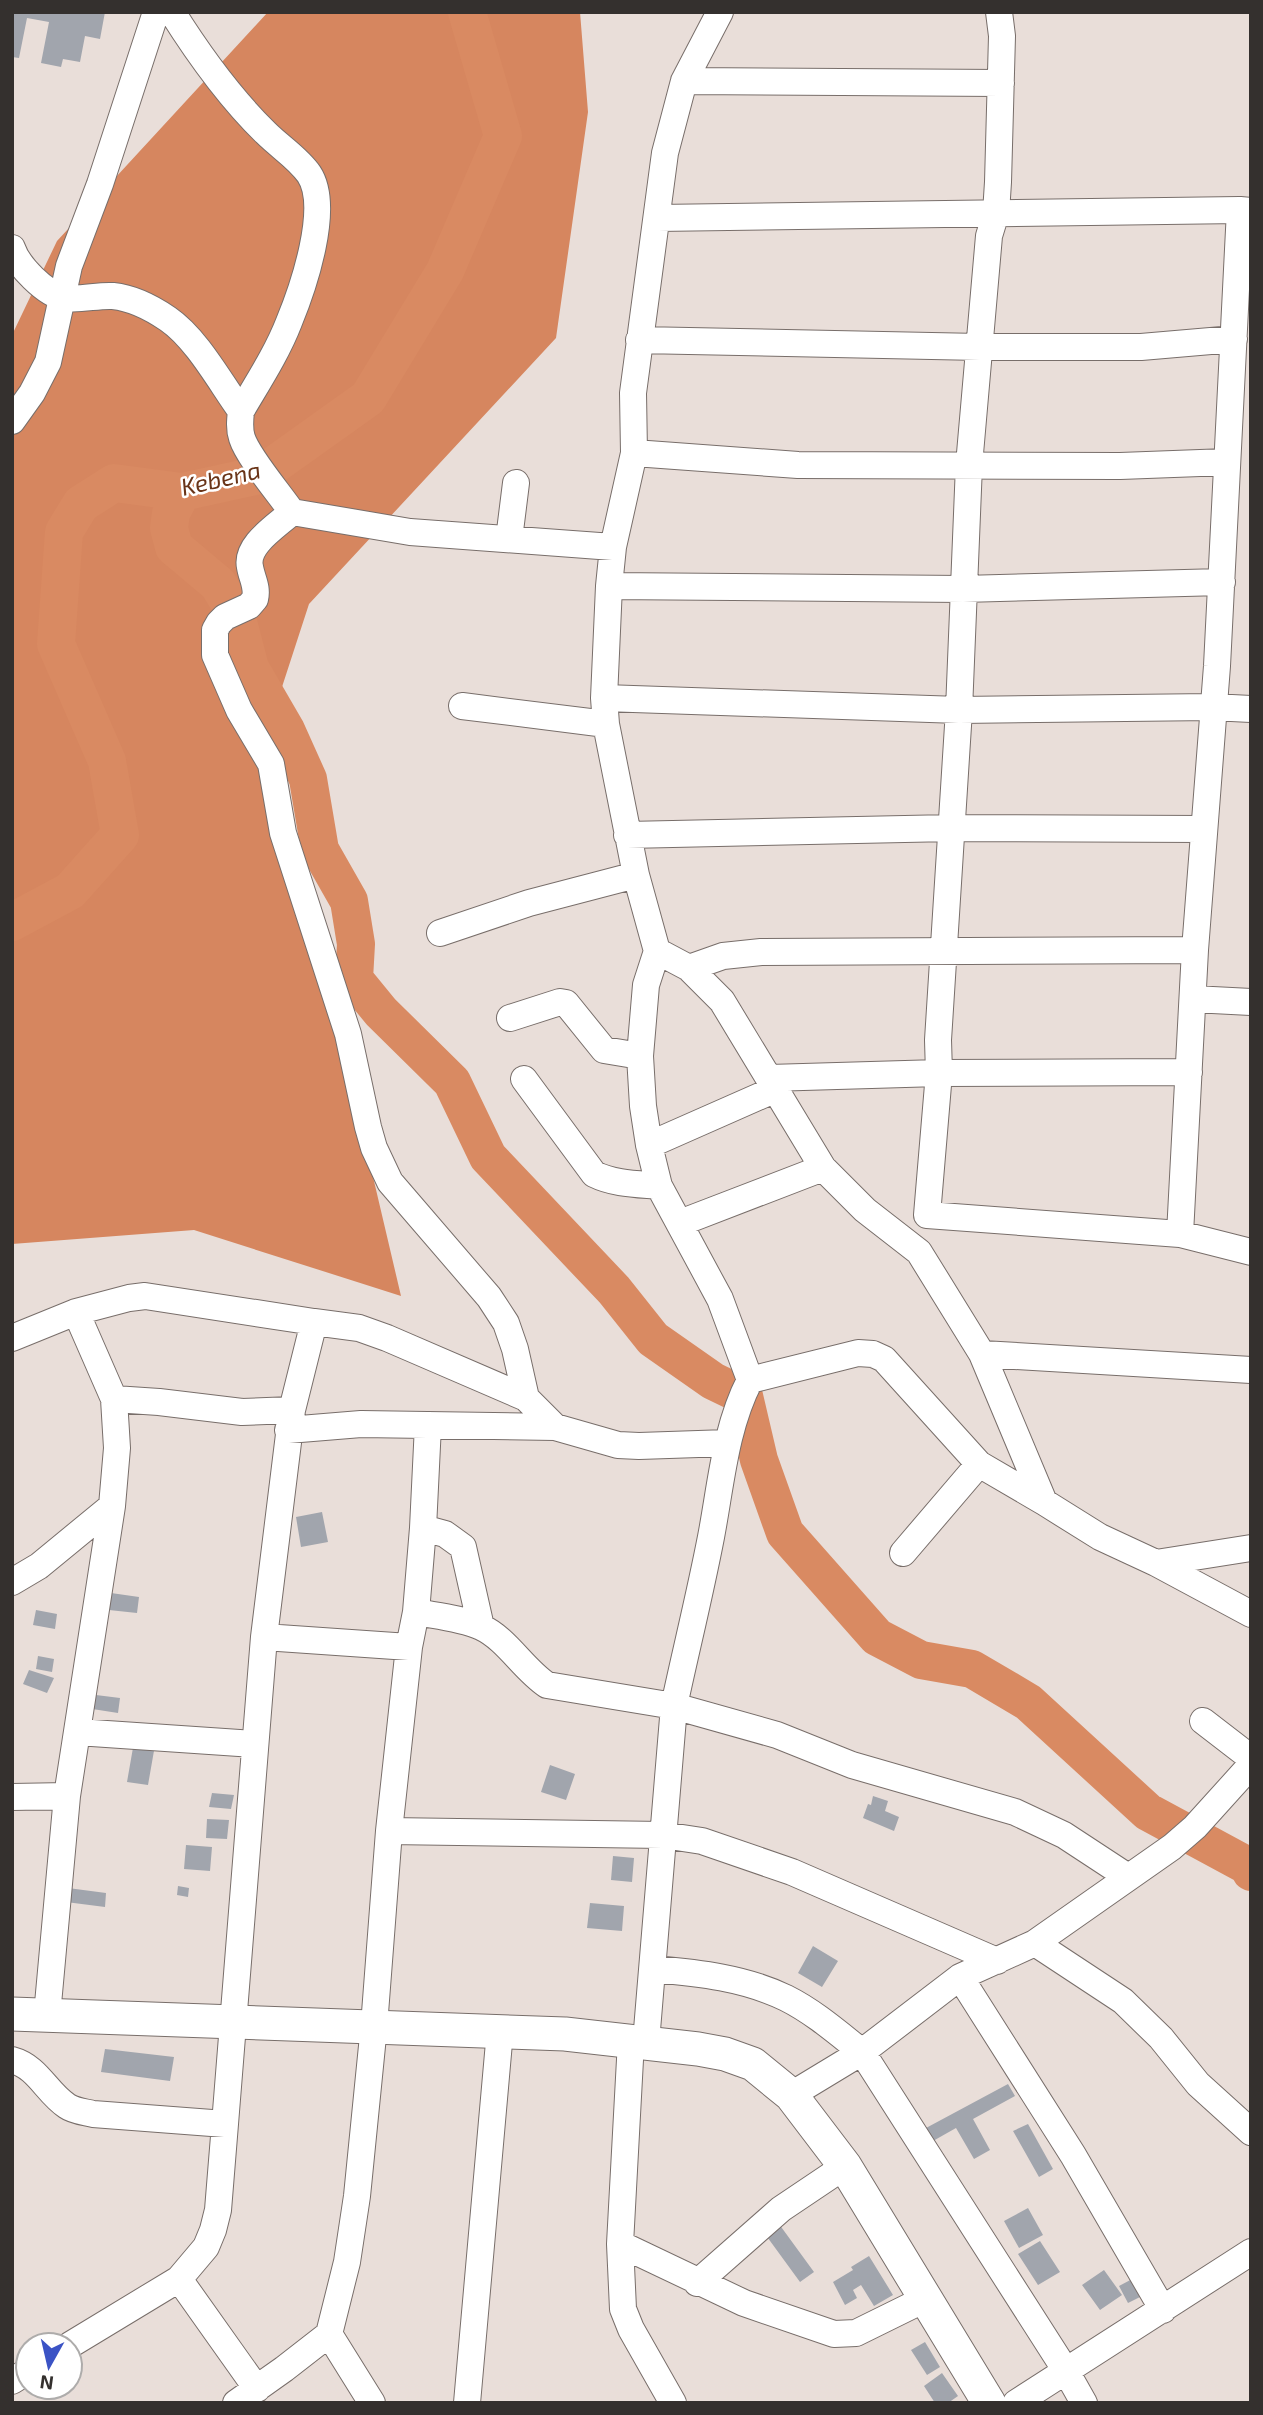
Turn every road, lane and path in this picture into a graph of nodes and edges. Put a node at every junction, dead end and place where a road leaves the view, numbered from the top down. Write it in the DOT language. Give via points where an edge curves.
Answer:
graph roads {
  1 [pos="156,12"];
  2 [pos="172,12"];
  3 [pos="720,12"];
  4 [pos="999,12"];
  5 [pos="684,81"];
  6 [pos="1001,83"];
  7 [pos="1245,210"];
  8 [pos="996,213"];
  9 [pos="657,218"];
  10 [pos="12,248"];
  11 [pos="63,298"];
  12 [pos="1234,339"];
  13 [pos="639,340"];
  14 [pos="980,347"];
  15 [pos="241,411"];
  16 [pos="12,421"];
  17 [pos="634,453"];
  18 [pos="1227,463"];
  19 [pos="969,465"];
  20 [pos="516,483"];
  21 [pos="292,512"];
  22 [pos="509,539"];
  23 [pos="613,547"];
  24 [pos="1222,582"];
  25 [pos="609,586"];
  26 [pos="963,589"];
  27 [pos="604,698"];
  28 [pos="462,706"];
  29 [pos="1212,707"];
  30 [pos="1251,709"];
  31 [pos="959,710"];
  32 [pos="606,724"];
  33 [pos="952,828"];
  34 [pos="1203,830"];
  35 [pos="628,835"];
  36 [pos="636,875"];
  37 [pos="440,933"];
  38 [pos="1195,950"];
  39 [pos="657,951"];
  40 [pos="944,952"];
  41 [pos="689,968"];
  42 [pos="1194,999"];
  43 [pos="1251,1002"];
  44 [pos="510,1018"];
  45 [pos="640,1056"];
  46 [pos="1189,1072"];
  47 [pos="939,1073"];
  48 [pos="524,1079"];
  49 [pos="772,1084"];
  50 [pos="649,1145"];
  51 [pos="823,1168"];
  52 [pos="659,1186"];
  53 [pos="927,1215"];
  54 [pos="680,1223"];
  55 [pos="1180,1234"];
  56 [pos="919,1252"];
  57 [pos="1251,1252"];
  58 [pos="76,1312"];
  59 [pos="314,1322"];
  60 [pos="12,1338"];
  61 [pos="982,1354"];
  62 [pos="1251,1370"];
  63 [pos="744,1393"];
  64 [pos="526,1398"];
  65 [pos="114,1399"];
  66 [pos="290,1420"];
  67 [pos="428,1425"];
  68 [pos="555,1427"];
  69 [pos="729,1443"];
  70 [pos="979,1464"];
  71 [pos="1044,1502"];
  72 [pos="112,1506"];
  73 [pos="423,1528"];
  74 [pos="1251,1548"];
  75 [pos="903,1553"];
  76 [pos="1156,1563"];
  77 [pos="12,1583"];
  78 [pos="416,1612"];
  79 [pos="1251,1614"];
  80 [pos="481,1627"];
  81 [pos="264,1637"];
  82 [pos="409,1647"];
  83 [pos="674,1706"];
  84 [pos="1203,1721"];
  85 [pos="77,1732"];
  86 [pos="254,1744"];
  87 [pos="1251,1758"];
  88 [pos="1251,1765"];
  89 [pos="67,1796"];
  90 [pos="12,1797"];
  91 [pos="389,1830"];
  92 [pos="663,1835"];
  93 [pos="1128,1877"];
  94 [pos="1035,1943"];
  95 [pos="997,1961"];
  96 [pos="653,1969"];
  97 [pos="960,1977"];
  98 [pos="12,2014"];
  99 [pos="47,2015"];
  100 [pos="232,2023"];
  101 [pos="374,2026"];
  102 [pos="500,2031"];
  103 [pos="638,2041"];
  104 [pos="862,2052"];
  105 [pos="12,2060"];
  106 [pos="791,2095"];
  107 [pos="225,2124"];
  108 [pos="1251,2132"];
  109 [pos="845,2166"];
  110 [pos="620,2244"];
  111 [pos="1251,2252"];
  112 [pos="179,2278"];
  113 [pos="696,2283"];
  114 [pos="925,2299"];
  115 [pos="1163,2310"];
  116 [pos="329,2333"];
  117 [pos="84,2337"];
  118 [pos="1066,2371"];
  119 [pos="246,2396"];
  120 [pos="372,2403"];
  121 [pos="467,2403"];
  122 [pos="673,2403"];
  123 [pos="989,2403"];
  124 [pos="1016,2403"];
  125 [pos="1084,2403"];
  1 -- 11 [label="street" via="69,266"];
  2 -- 15 [label="street" via="204,62 265,133 309,174 315,188 318,212 312,253 293,311"];
  3 -- 5 [label="street"];
  4 -- 6 [label="street"];
  5 -- 6 [label="street"];
  5 -- 9 [label="street" via="665,153"];
  6 -- 8 [label="street"];
  7 -- 8 [label="street"];
  7 -- 12 [label="street"];
  8 -- 9 [label="street"];
  8 -- 14 [label="street" via="989,236"];
  9 -- 13 [label="street"];
  10 -- 11 [label="street" via="35,281"];
  11 -- 15 [label="street" via="121,298 166,317 183,331"];
  11 -- 16 [label="street" via="48,362"];
  12 -- 14 [label="street" via="1141,347"];
  12 -- 18 [label="street"];
  13 -- 14 [label="street"];
  13 -- 17 [label="street" via="633,393"];
  14 -- 19 [label="street"];
  15 -- 21 [label="street" via="242,441"];
  17 -- 19 [label="street" via="798,465"];
  17 -- 23 [label="street"];
  18 -- 19 [label="street"];
  18 -- 24 [label="street"];
  19 -- 26 [label="street"];
  20 -- 22 [label="street"];
  21 -- 22 [label="street" via="410,531"];
  21 -- 64 [label="street" via="250,552 255,599 215,630 215,655 239,710 271,764 283,833 348,1034 374,1148 390,1182 506,1323"];
  22 -- 23 [label="street"];
  23 -- 25 [label="street"];
  24 -- 26 [label="street"];
  24 -- 29 [label="street"];
  25 -- 26 [label="street"];
  25 -- 27 [label="street"];
  26 -- 31 [label="street"];
  27 -- 31 [label="street"];
  27 -- 32 [label="street"];
  28 -- 32 [label="street"];
  29 -- 30 [label="street"];
  29 -- 31 [label="street"];
  29 -- 34 [label="street"];
  31 -- 33 [label="street"];
  32 -- 35 [label="street"];
  33 -- 34 [label="street"];
  33 -- 35 [label="street"];
  33 -- 40 [label="street"];
  34 -- 38 [label="street"];
  35 -- 36 [label="street"];
  36 -- 37 [label="street" via="529,903"];
  36 -- 39 [label="street"];
  38 -- 40 [label="street"];
  38 -- 42 [label="street"];
  39 -- 41 [label="street"];
  39 -- 45 [label="street" via="646,985"];
  40 -- 41 [label="street" via="761,953 723,956"];
  40 -- 47 [label="street"];
  41 -- 49 [label="street" via="722,1001"];
  42 -- 43 [label="street"];
  42 -- 46 [label="street"];
  44 -- 45 [label="street" via="566,1003 604,1050"];
  45 -- 50 [label="street"];
  46 -- 47 [label="street"];
  46 -- 55 [label="street"];
  47 -- 49 [label="street"];
  47 -- 53 [label="street"];
  48 -- 52 [label="street" via="594,1174"];
  49 -- 50 [label="street"];
  49 -- 51 [label="street"];
  50 -- 52 [label="street"];
  51 -- 54 [label="street"];
  51 -- 56 [label="street" via="865,1210"];
  52 -- 54 [label="street"];
  53 -- 55 [label="street"];
  53 -- 56 [label="street"];
  54 -- 63 [label="street" via="720,1299"];
  55 -- 57 [label="street"];
  56 -- 61 [label="street"];
  58 -- 59 [label="street" via="145,1296"];
  58 -- 60 [label="street"];
  58 -- 65 [label="street"];
  59 -- 64 [label="street" via="359,1328 387,1338"];
  59 -- 66 [label="street"];
  61 -- 62 [label="street"];
  61 -- 71 [label="street"];
  63 -- 69 [label="street"];
  63 -- 70 [label="street" via="858,1353 873,1354 884,1359"];
  64 -- 68 [label="street"];
  65 -- 66 [label="street"];
  65 -- 72 [label="street" via="117,1448"];
  66 -- 67 [label="street"];
  66 -- 81 [label="street"];
  67 -- 68 [label="street"];
  67 -- 73 [label="street"];
  68 -- 69 [label="street" via="618,1445"];
  69 -- 83 [label="street"];
  70 -- 71 [label="street"];
  70 -- 75 [label="street"];
  71 -- 76 [label="street" via="1100,1537"];
  72 -- 77 [label="street"];
  72 -- 85 [label="street"];
  73 -- 78 [label="street"];
  73 -- 80 [label="street" via="445,1534 463,1547"];
  74 -- 76 [label="street"];
  76 -- 79 [label="street"];
  78 -- 80 [label="street"];
  78 -- 82 [label="street"];
  80 -- 83 [label="street" via="547,1685"];
  81 -- 82 [label="street"];
  81 -- 86 [label="street"];
  82 -- 91 [label="street"];
  83 -- 92 [label="street"];
  83 -- 93 [label="street" via="777,1735 852,1765 1015,1812 1064,1835"];
  84 -- 87 [label="street"];
  85 -- 86 [label="street"];
  85 -- 89 [label="street"];
  86 -- 100 [label="street"];
  88 -- 93 [label="street" via="1195,1827"];
  89 -- 90 [label="street"];
  89 -- 99 [label="street"];
  91 -- 92 [label="street"];
  91 -- 101 [label="street"];
  92 -- 95 [label="street" via="702,1841 766,1862"];
  92 -- 96 [label="street"];
  93 -- 94 [label="street"];
  94 -- 95 [label="street"];
  94 -- 108 [label="street" via="1123,2001 1198,2084"];
  95 -- 97 [label="street"];
  96 -- 103 [label="street"];
  96 -- 104 [label="street" via="753,1985 823,2021"];
  97 -- 104 [label="street"];
  97 -- 115 [label="street" via="1073,2155"];
  98 -- 99 [label="main road"];
  99 -- 100 [label="main road"];
  100 -- 101 [label="main road"];
  100 -- 107 [label="street"];
  101 -- 102 [label="main road"];
  101 -- 116 [label="street" via="355,2209"];
  102 -- 103 [label="main road"];
  102 -- 121 [label="street"];
  103 -- 106 [label="main road" via="726,2054 753,2064"];
  103 -- 110 [label="street"];
  104 -- 106 [label="street"];
  104 -- 118 [label="street"];
  105 -- 107 [label="street" via="31,2068 75,2110"];
  106 -- 109 [label="main road"];
  107 -- 112 [label="street" via="213,2230 206,2247"];
  109 -- 113 [label="street" via="780,2210"];
  109 -- 114 [label="main road"];
  110 -- 113 [label="street"];
  110 -- 122 [label="street" via="623,2309"];
  111 -- 115 [label="street"];
  112 -- 117 [label="street"];
  112 -- 119 [label="street"];
  113 -- 114 [label="street" via="834,2334 856,2333"];
  114 -- 123 [label="main road"];
  115 -- 118 [label="street"];
  116 -- 119 [label="street"];
  116 -- 120 [label="street"];
  118 -- 124 [label="street"];
  118 -- 125 [label="street"];
}
